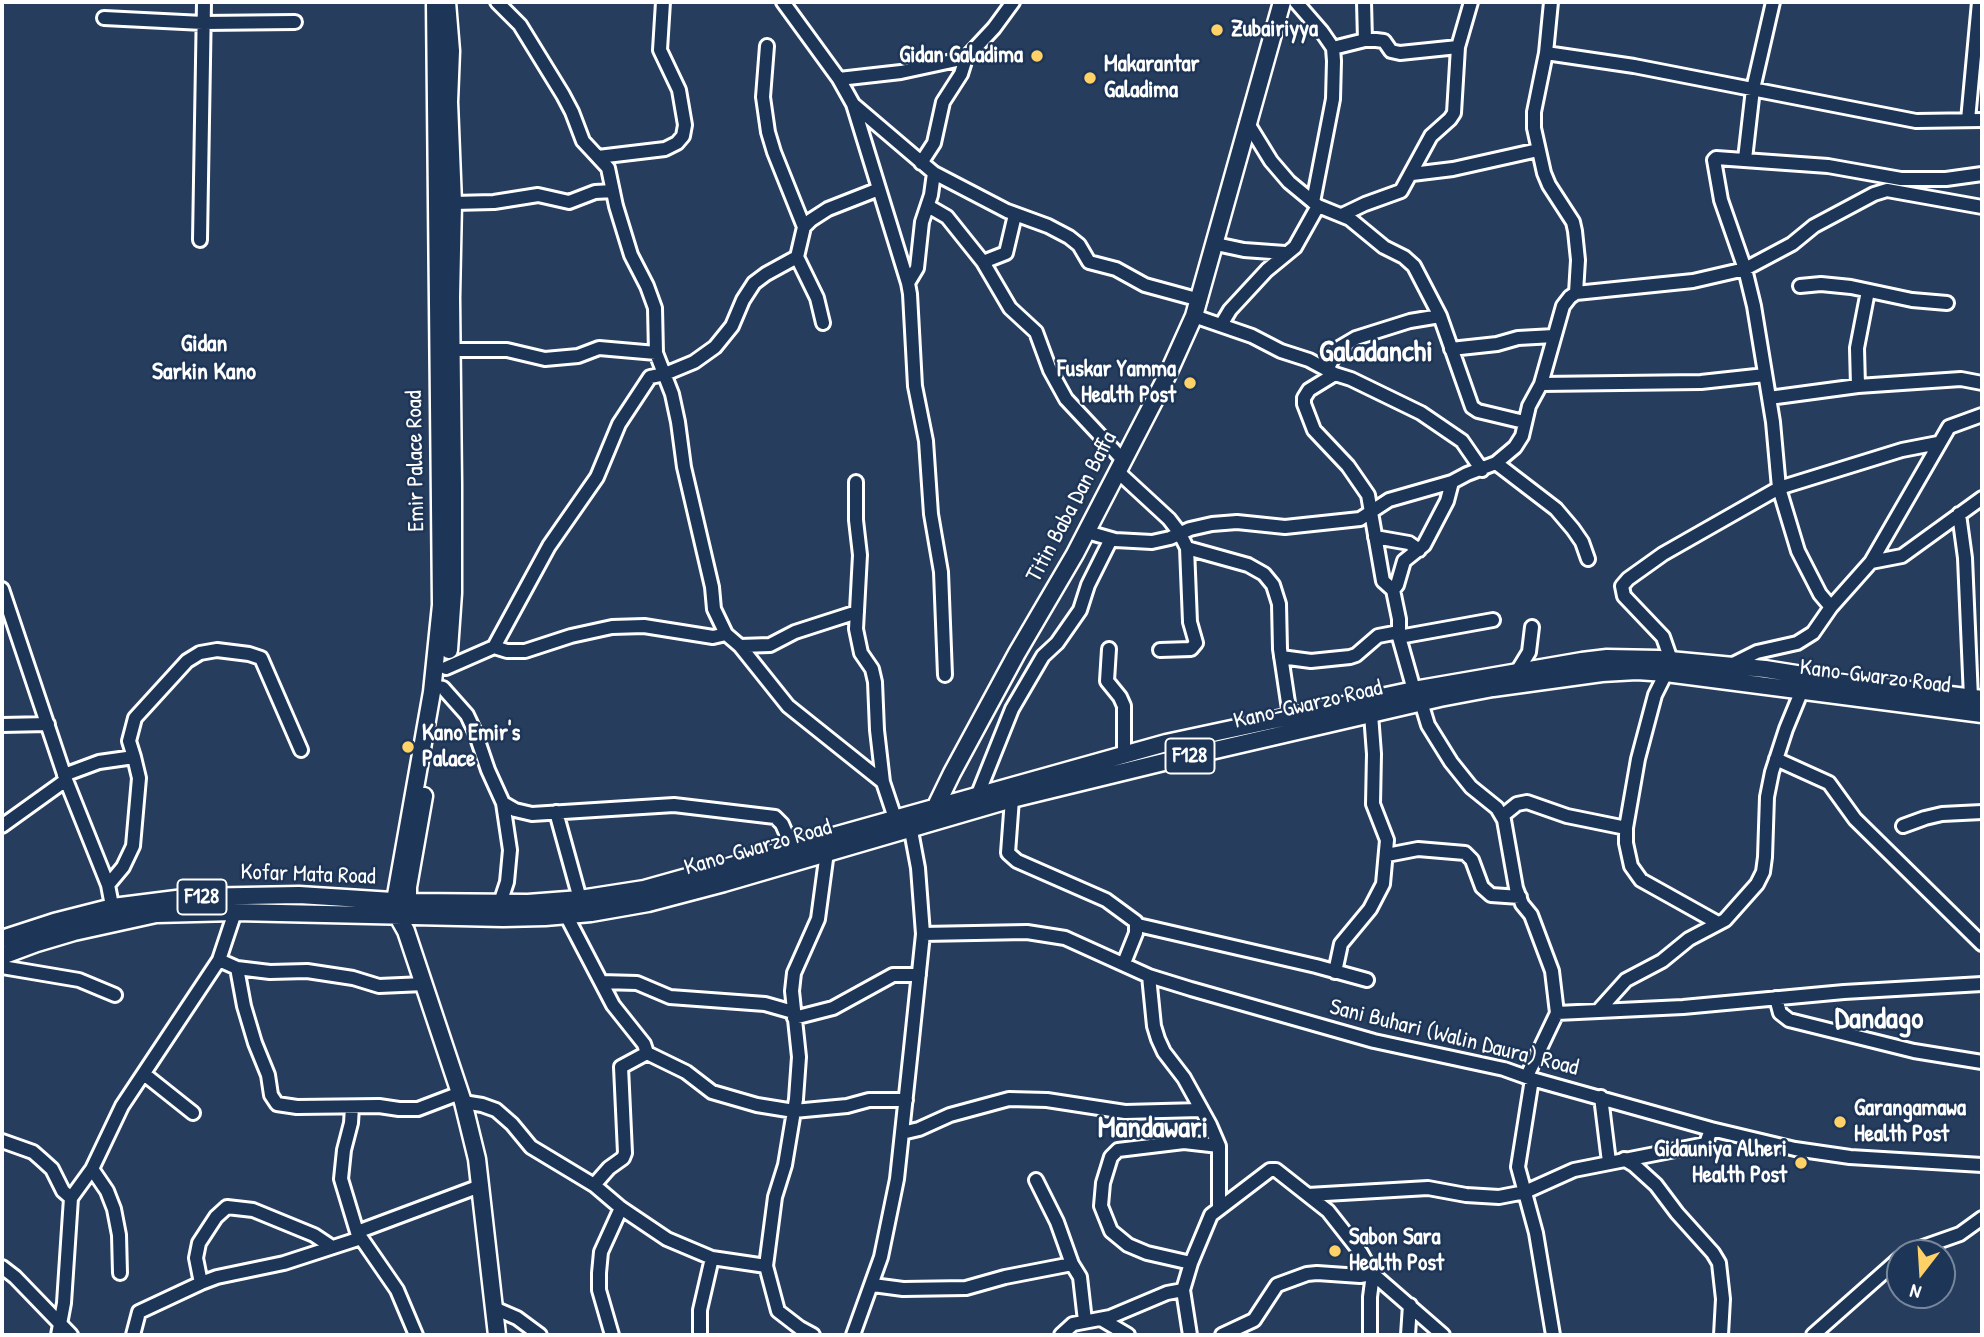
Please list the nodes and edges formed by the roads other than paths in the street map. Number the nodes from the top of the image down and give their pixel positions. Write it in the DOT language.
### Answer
graph roads {
  1 [pos="204,2"];
  2 [pos="435,2"];
  3 [pos="447,2"];
  4 [pos="497,2"];
  5 [pos="663,2"];
  6 [pos="783,2"];
  7 [pos="1013,2"];
  8 [pos="1282,2"];
  9 [pos="1296,2"];
  10 [pos="1364,2"];
  11 [pos="1471,2"];
  12 [pos="1551,2"];
  13 [pos="1773,2"];
  14 [pos="1979,2"];
  15 [pos="104,18"];
  16 [pos="295,22"];
  17 [pos="203,23"];
  18 [pos="1365,40"];
  19 [pos="767,46"];
  20 [pos="1458,47"];
  21 [pos="1333,48"];
  22 [pos="1546,53"];
  23 [pos="967,58"];
  24 [pos="839,79"];
  25 [pos="1753,89"];
  26 [pos="853,104"];
  27 [pos="1978,121"];
  28 [pos="1247,122"];
  29 [pos="1538,150"];
  30 [pos="598,156"];
  31 [pos="1745,159"];
  32 [pos="921,163"];
  33 [pos="934,173"];
  34 [pos="1412,174"];
  35 [pos="1982,174"];
  36 [pos="1888,184"];
  37 [pos="879,190"];
  38 [pos="613,191"];
  39 [pos="453,203"];
  40 [pos="1315,204"];
  41 [pos="928,206"];
  42 [pos="1982,207"];
  43 [pos="1015,215"];
  44 [pos="1342,215"];
  45 [pos="804,227"];
  46 [pos="200,240"];
  47 [pos="1216,244"];
  48 [pos="1285,253"];
  49 [pos="797,257"];
  50 [pos="983,262"];
  51 [pos="1745,269"];
  52 [pos="908,283"];
  53 [pos="1800,286"];
  54 [pos="1868,292"];
  55 [pos="1576,293"];
  56 [pos="1199,300"];
  57 [pos="1947,303"];
  58 [pos="1194,316"];
  59 [pos="1440,316"];
  60 [pos="823,323"];
  61 [pos="1221,325"];
  62 [pos="1554,336"];
  63 [pos="1451,349"];
  64 [pos="451,350"];
  65 [pos="656,353"];
  66 [pos="1331,372"];
  67 [pos="665,374"];
  68 [pos="1765,375"];
  69 [pos="1982,383"];
  70 [pos="1541,384"];
  71 [pos="1858,386"];
  72 [pos="1769,398"];
  73 [pos="1981,417"];
  74 [pos="1524,422"];
  75 [pos="1938,443"];
  76 [pos="1496,463"];
  77 [pos="1120,466"];
  78 [pos="1482,470"];
  79 [pos="856,482"];
  80 [pos="1452,482"];
  81 [pos="1779,488"];
  82 [pos="1982,498"];
  83 [pos="1371,513"];
  84 [pos="1959,514"];
  85 [pos="1087,532"];
  86 [pos="1180,534"];
  87 [pos="1375,537"];
  88 [pos="1111,540"];
  89 [pos="1187,548"];
  90 [pos="1419,550"];
  91 [pos="1588,559"];
  92 [pos="1871,562"];
  93 [pos="2,589"];
  94 [pos="1393,590"];
  95 [pos="1831,607"];
  96 [pos="857,612"];
  97 [pos="1493,620"];
  98 [pos="1532,627"];
  99 [pos="726,634"];
  100 [pos="1399,635"];
  101 [pos="740,646"];
  102 [pos="494,647"];
  103 [pos="1109,649"];
  104 [pos="1160,650"];
  105 [pos="1281,657"];
  106 [pos="1669,667"];
  107 [pos="1727,667"];
  108 [pos="446,668"];
  109 [pos="1518,670"];
  110 [pos="945,675"];
  111 [pos="1750,676"];
  112 [pos="438,687"];
  113 [pos="1802,690"];
  114 [pos="1418,696"];
  115 [pos="1977,698"];
  116 [pos="1371,714"];
  117 [pos="1982,714"];
  118 [pos="1290,716"];
  119 [pos="48,724"];
  120 [pos="2,725"];
  121 [pos="1200,736"];
  122 [pos="301,750"];
  123 [pos="1205,753"];
  124 [pos="1124,754"];
  125 [pos="134,757"];
  126 [pos="1776,759"];
  127 [pos="65,778"];
  128 [pos="883,782"];
  129 [pos="978,794"];
  130 [pos="1012,799"];
  131 [pos="503,803"];
  132 [pos="1982,812"];
  133 [pos="556,813"];
  134 [pos="936,813"];
  135 [pos="1502,816"];
  136 [pos="905,820"];
  137 [pos="2,826"];
  138 [pos="1903,826"];
  139 [pos="1626,828"];
  140 [pos="792,846"];
  141 [pos="827,852"];
  142 [pos="1387,855"];
  143 [pos="108,885"];
  144 [pos="1520,897"];
  145 [pos="580,899"];
  146 [pos="500,903"];
  147 [pos="113,907"];
  148 [pos="235,912"];
  149 [pos="403,913"];
  150 [pos="566,915"];
  151 [pos="116,923"];
  152 [pos="1718,923"];
  153 [pos="1138,925"];
  154 [pos="923,934"];
  155 [pos="2,939"];
  156 [pos="1982,944"];
  157 [pos="2,956"];
  158 [pos="219,960"];
  159 [pos="1124,964"];
  160 [pos="2,967"];
  161 [pos="237,968"];
  162 [pos="1335,972"];
  163 [pos="919,975"];
  164 [pos="1149,976"];
  165 [pos="1367,980"];
  166 [pos="601,982"];
  167 [pos="424,984"];
  168 [pos="1982,984"];
  169 [pos="115,995"];
  170 [pos="1776,999"];
  171 [pos="1599,1010"];
  172 [pos="1557,1013"];
  173 [pos="794,1015"];
  174 [pos="647,1053"];
  175 [pos="1982,1062"];
  176 [pos="144,1074"];
  177 [pos="1530,1078"];
  178 [pos="1601,1097"];
  179 [pos="461,1098"];
  180 [pos="906,1100"];
  181 [pos="352,1107"];
  182 [pos="1200,1110"];
  183 [pos="794,1111"];
  184 [pos="193,1113"];
  185 [pos="1711,1129"];
  186 [pos="902,1133"];
  187 [pos="2,1141"];
  188 [pos="1219,1146"];
  189 [pos="1624,1159"];
  190 [pos="1609,1162"];
  191 [pos="1982,1165"];
  192 [pos="92,1169"];
  193 [pos="1036,1180"];
  194 [pos="594,1185"];
  195 [pos="480,1186"];
  196 [pos="1525,1192"];
  197 [pos="1308,1195"];
  198 [pos="71,1198"];
  199 [pos="1219,1207"];
  200 [pos="621,1208"];
  201 [pos="1982,1218"];
  202 [pos="359,1235"];
  203 [pos="1946,1239"];
  204 [pos="332,1247"];
  205 [pos="712,1258"];
  206 [pos="1072,1264"];
  207 [pos="1191,1264"];
  208 [pos="766,1266"];
  209 [pos="2,1267"];
  210 [pos="1886,1270"];
  211 [pos="120,1273"];
  212 [pos="1373,1274"];
  213 [pos="201,1283"];
  214 [pos="873,1285"];
  215 [pos="1184,1290"];
  216 [pos="1410,1305"];
  217 [pos="494,1308"];
  218 [pos="1101,1319"];
  219 [pos="1085,1321"];
  220 [pos="59,1330"];
  221 [pos="71,1335"];
  222 [pos="133,1335"];
  223 [pos="416,1335"];
  224 [pos="497,1335"];
  225 [pos="540,1335"];
  226 [pos="612,1335"];
  227 [pos="700,1335"];
  228 [pos="813,1335"];
  229 [pos="853,1335"];
  230 [pos="1061,1335"];
  231 [pos="1128,1335"];
  232 [pos="1190,1335"];
  233 [pos="1222,1335"];
  234 [pos="1370,1335"];
  235 [pos="1408,1335"];
  236 [pos="1443,1335"];
  237 [pos="1553,1335"];
  238 [pos="1721,1335"];
  239 [pos="1813,1335"];
  1 -- 17 [label="street"];
  2 -- 112 [label="main road, Emir Palace Road"];
  3 -- 39 [label="main road, Emir Palace Road"];
  4 -- 30 [label="street"];
  5 -- 30 [label="street"];
  6 -- 24 [label="street"];
  7 -- 23 [label="street"];
  8 -- 28 [label="main road, Titin Baba Dan Baffa"];
  9 -- 21 [label="street"];
  10 -- 18 [label="street"];
  11 -- 20 [label="street"];
  12 -- 22 [label="street"];
  13 -- 25 [label="street"];
  14 -- 27 [label="street"];
  15 -- 17 [label="street"];
  16 -- 17 [label="street"];
  17 -- 46 [label="street"];
  18 -- 20 [label="street"];
  18 -- 21 [label="street"];
  19 -- 45 [label="street"];
  20 -- 34 [label="street"];
  21 -- 40 [label="street"];
  22 -- 25 [label="street"];
  22 -- 29 [label="street"];
  23 -- 24 [label="street"];
  23 -- 32 [label="street"];
  24 -- 26 [label="street"];
  25 -- 27 [label="street"];
  25 -- 31 [label="street"];
  26 -- 32 [label="street"];
  26 -- 37 [label="street"];
  28 -- 40 [label="street"];
  28 -- 47 [label="main road, Titin Baba Dan Baffa"];
  29 -- 34 [label="street"];
  29 -- 55 [label="street"];
  30 -- 38 [label="street"];
  31 -- 36 [label="street"];
  31 -- 51 [label="street"];
  32 -- 33 [label="street"];
  33 -- 41 [label="street"];
  33 -- 43 [label="street"];
  34 -- 44 [label="street"];
  35 -- 36 [label="street"];
  36 -- 42 [label="street"];
  36 -- 51 [label="street"];
  37 -- 45 [label="street"];
  37 -- 52 [label="street"];
  38 -- 39 [label="street"];
  38 -- 65 [label="street"];
  39 -- 64 [label="main road, Emir Palace Road"];
  40 -- 44 [label="street"];
  40 -- 48 [label="street"];
  41 -- 50 [label="street"];
  41 -- 52 [label="street"];
  43 -- 50 [label="street"];
  43 -- 56 [label="street"];
  44 -- 59 [label="street"];
  45 -- 49 [label="street"];
  47 -- 48 [label="street"];
  47 -- 56 [label="main road, Titin Baba Dan Baffa"];
  48 -- 61 [label="street"];
  49 -- 60 [label="street"];
  49 -- 67 [label="street"];
  50 -- 77 [label="street"];
  51 -- 55 [label="street"];
  51 -- 68 [label="street"];
  52 -- 110 [label="street"];
  53 -- 54 [label="street"];
  54 -- 57 [label="street"];
  54 -- 71 [label="street"];
  55 -- 62 [label="street"];
  56 -- 58 [label="main road, Titin Baba Dan Baffa"];
  58 -- 61 [label="street"];
  58 -- 77 [label="main road, Titin Baba Dan Baffa"];
  59 -- 63 [label="street"];
  59 -- 66 [label="street"];
  61 -- 66 [label="street"];
  62 -- 63 [label="street"];
  62 -- 70 [label="street"];
  63 -- 74 [label="street"];
  64 -- 65 [label="street"];
  64 -- 108 [label="main road, Emir Palace Road"];
  65 -- 67 [label="street"];
  66 -- 78 [label="street"];
  66 -- 83 [label="street"];
  67 -- 99 [label="street"];
  67 -- 102 [label="street"];
  68 -- 70 [label="street"];
  68 -- 72 [label="street"];
  69 -- 71 [label="street"];
  70 -- 74 [label="street"];
  71 -- 72 [label="street"];
  72 -- 81 [label="street"];
  73 -- 75 [label="street"];
  74 -- 76 [label="street"];
  75 -- 81 [label="street"];
  75 -- 92 [label="street"];
  76 -- 78 [label="street"];
  76 -- 91 [label="street"];
  77 -- 85 [label="main road, Titin Baba Dan Baffa"];
  77 -- 86 [label="street"];
  78 -- 80 [label="street"];
  79 -- 96 [label="street"];
  80 -- 83 [label="street"];
  80 -- 90 [label="street"];
  81 -- 95 [label="street"];
  81 -- 106 [label="street"];
  82 -- 84 [label="street"];
  83 -- 86 [label="street"];
  83 -- 87 [label="street"];
  84 -- 92 [label="street"];
  84 -- 115 [label="street"];
  85 -- 88 [label="street"];
  85 -- 134 [label="main road, Titin Baba Dan Baffa"];
  86 -- 88 [label="street"];
  86 -- 89 [label="street"];
  87 -- 90 [label="street"];
  87 -- 94 [label="street"];
  88 -- 129 [label="street"];
  89 -- 104 [label="street"];
  89 -- 105 [label="street"];
  90 -- 94 [label="street"];
  92 -- 95 [label="street"];
  93 -- 119 [label="street"];
  94 -- 100 [label="street"];
  95 -- 107 [label="street"];
  96 -- 101 [label="street"];
  96 -- 128 [label="street"];
  97 -- 100 [label="street"];
  98 -- 109 [label="street"];
  99 -- 101 [label="street"];
  99 -- 102 [label="street"];
  100 -- 105 [label="street"];
  100 -- 114 [label="street"];
  101 -- 128 [label="street"];
  102 -- 108 [label="street"];
  103 -- 124 [label="street"];
  105 -- 118 [label="street"];
  106 -- 107 [label="main road, Kano-Gwarzo Road / F128"];
  106 -- 109 [label="main road, Kano-Gwarzo Road / F128"];
  106 -- 111 [label="main road, Kano-Gwarzo Road / F128"];
  106 -- 114 [label="main road, Kano-Gwarzo Road / F128"];
  106 -- 139 [label="street"];
  107 -- 111 [label="main road, Kano-Gwarzo Road / F128"];
  108 -- 112 [label="main road, Emir Palace Road"];
  109 -- 114 [label="main road, Kano-Gwarzo Road / F128"];
  111 -- 113 [label="main road, Kano-Gwarzo Road / F128"];
  111 -- 115 [label="main road, Kano-Gwarzo Road / F128"];
  112 -- 131 [label="street"];
  112 -- 149 [label="main road, Emir Palace Road"];
  113 -- 117 [label="main road, Kano-Gwarzo Road / F128"];
  113 -- 126 [label="street"];
  114 -- 116 [label="main road, Kano-Gwarzo Road / F128"];
  114 -- 118 [label="main road, Kano-Gwarzo Road / F128"];
  114 -- 135 [label="street"];
  116 -- 123 [label="main road, Kano-Gwarzo Road / F128"];
  116 -- 142 [label="street"];
  118 -- 121 [label="main road, Kano-Gwarzo Road / F128"];
  119 -- 120 [label="street"];
  119 -- 127 [label="street"];
  121 -- 123 [label="main road"];
  121 -- 124 [label="main road, Kano-Gwarzo Road / F128"];
  122 -- 125 [label="street"];
  123 -- 130 [label="main road, Kano-Gwarzo Road / F128"];
  124 -- 129 [label="main road, Kano-Gwarzo Road / F128"];
  125 -- 127 [label="street"];
  125 -- 143 [label="street"];
  126 -- 152 [label="street"];
  126 -- 156 [label="street"];
  127 -- 137 [label="street"];
  127 -- 143 [label="street"];
  128 -- 136 [label="street"];
  129 -- 134 [label="main road, Kano-Gwarzo Road / F128"];
  130 -- 134 [label="main road, Kano-Gwarzo Road / F128"];
  130 -- 153 [label="street"];
  131 -- 133 [label="street"];
  131 -- 146 [label="street"];
  132 -- 138 [label="street"];
  133 -- 140 [label="street"];
  133 -- 145 [label="street"];
  134 -- 136 [label="main road, Kano-Gwarzo Road / F128"];
  135 -- 139 [label="street"];
  135 -- 144 [label="street"];
  136 -- 140 [label="main road, Kano-Gwarzo Road / F128"];
  136 -- 141 [label="main road, Kano-Gwarzo Road / F128"];
  136 -- 154 [label="street"];
  139 -- 152 [label="street"];
  140 -- 145 [label="main road, Kano-Gwarzo Road / F128"];
  141 -- 150 [label="main road, Kano-Gwarzo Road / F128"];
  141 -- 173 [label="street"];
  142 -- 144 [label="street"];
  142 -- 162 [label="street"];
  143 -- 147 [label="street"];
  144 -- 172 [label="street"];
  145 -- 146 [label="main road, Kano-Gwarzo Road / F128"];
  146 -- 149 [label="main road, Kano-Gwarzo Road / F128"];
  147 -- 149 [label="main road, Kofar Mata Road / F128"];
  147 -- 151 [label="street"];
  147 -- 155 [label="main road, Kofar Mata Road / F128"];
  148 -- 149 [label="main road, Kofar Mata Road / F128"];
  148 -- 151 [label="main road, Kofar Mata Road / F128"];
  148 -- 158 [label="street"];
  149 -- 150 [label="main road, Kano-Gwarzo Road / F128"];
  149 -- 167 [label="main road"];
  150 -- 166 [label="street"];
  151 -- 157 [label="main road, Kofar Mata Road / F128"];
  152 -- 171 [label="street"];
  153 -- 159 [label="street"];
  153 -- 162 [label="street"];
  154 -- 159 [label="street, Sani Buhari (Walin Daura) Road"];
  154 -- 163 [label="street"];
  158 -- 161 [label="street"];
  158 -- 176 [label="street"];
  159 -- 164 [label="street, Sani Buhari (Walin Daura) Road"];
  160 -- 169 [label="street"];
  161 -- 167 [label="street"];
  161 -- 181 [label="street"];
  162 -- 165 [label="street"];
  163 -- 173 [label="street"];
  163 -- 180 [label="street"];
  164 -- 177 [label="street, Sani Buhari (Walin Daura) Road"];
  164 -- 182 [label="street"];
  166 -- 173 [label="street"];
  166 -- 174 [label="street"];
  167 -- 179 [label="main road"];
  168 -- 170 [label="street"];
  170 -- 171 [label="street"];
  170 -- 175 [label="street"];
  171 -- 172 [label="street"];
  172 -- 177 [label="street"];
  173 -- 183 [label="street"];
  174 -- 183 [label="street"];
  174 -- 194 [label="street"];
  176 -- 184 [label="street"];
  176 -- 192 [label="street"];
  177 -- 178 [label="street, Sani Buhari (Walin Daura) Road"];
  177 -- 196 [label="street"];
  178 -- 185 [label="street, Sani Buhari (Walin Daura) Road"];
  178 -- 190 [label="street"];
  179 -- 181 [label="street"];
  179 -- 194 [label="street"];
  179 -- 195 [label="main road"];
  180 -- 183 [label="street"];
  180 -- 186 [label="street"];
  181 -- 202 [label="street"];
  182 -- 186 [label="street"];
  182 -- 188 [label="street"];
  183 -- 208 [label="street"];
  185 -- 189 [label="street"];
  185 -- 191 [label="street, Sani Buhari (Walin Daura) Road"];
  186 -- 214 [label="street"];
  187 -- 198 [label="street"];
  188 -- 199 [label="street"];
  188 -- 207 [label="street"];
  189 -- 190 [label="street"];
  189 -- 238 [label="street"];
  190 -- 196 [label="street"];
  192 -- 198 [label="street"];
  192 -- 211 [label="street"];
  193 -- 206 [label="street"];
  194 -- 200 [label="street"];
  195 -- 202 [label="street"];
  195 -- 217 [label="main road"];
  196 -- 197 [label="street"];
  196 -- 237 [label="street"];
  197 -- 199 [label="street"];
  197 -- 212 [label="street"];
  198 -- 220 [label="street"];
  199 -- 207 [label="street"];
  200 -- 205 [label="street"];
  200 -- 226 [label="street"];
  201 -- 203 [label="street"];
  202 -- 204 [label="street"];
  202 -- 223 [label="street"];
  204 -- 213 [label="street"];
  204 -- 213 [label="street"];
  205 -- 208 [label="street"];
  205 -- 227 [label="street"];
  206 -- 214 [label="street"];
  206 -- 219 [label="street"];
  207 -- 215 [label="street"];
  208 -- 228 [label="street"];
  209 -- 220 [label="street"];
  210 -- 239 [label="street"];
  212 -- 216 [label="street"];
  212 -- 233 [label="street"];
  212 -- 234 [label="street"];
  213 -- 222 [label="street"];
  214 -- 229 [label="street"];
  215 -- 218 [label="street"];
  215 -- 232 [label="street"];
  216 -- 235 [label="street"];
  216 -- 236 [label="street"];
  217 -- 224 [label="main road"];
  217 -- 225 [label="street"];
  218 -- 219 [label="street"];
  218 -- 231 [label="street"];
  219 -- 230 [label="street"];
  220 -- 221 [label="street"];
}
